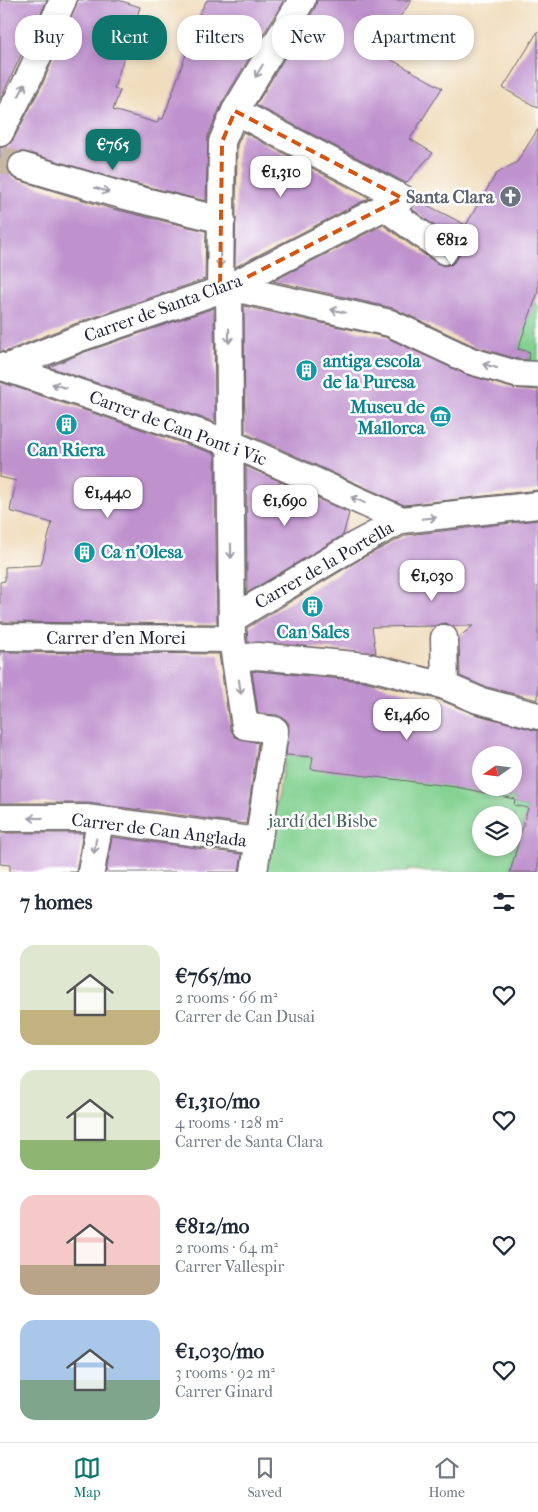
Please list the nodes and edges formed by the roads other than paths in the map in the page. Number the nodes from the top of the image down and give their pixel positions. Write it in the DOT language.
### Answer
graph roads {
  1 [pos="63,0"];
  2 [pos="302,0"];
  3 [pos="235,111"];
  4 [pos="0,133"];
  5 [pos="22,166"];
  6 [pos="393,202"];
  7 [pos="222,220"];
  8 [pos="445,252"];
  9 [pos="225,289"];
  10 [pos="2,367"];
  11 [pos="538,375"];
  12 [pos="230,443"];
  13 [pos="538,505"];
  14 [pos="402,520"];
  15 [pos="0,637"];
  16 [pos="444,638"];
  17 [pos="233,639"];
  18 [pos="445,686"];
  19 [pos="538,716"];
  20 [pos="0,818"];
  21 [pos="100,821"];
  22 [pos="258,841"];
  23 [pos="91,872"];
  24 [pos="254,872"];
  4 -- 1 [label="street, one-way"];
  2 -- 3 [label="street, one-way"];
  3 -- 6 [label="street"];
  3 -- 7 [label="street"];
  5 -- 7 [label="street, one-way"];
  6 -- 8 [label="street"];
  6 -- 9 [label="street, Carrer de Santa Clara"];
  7 -- 9 [label="street, one-way"];
  9 -- 10 [label="street, Carrer de Santa Clara"];
  11 -- 9 [label="street, one-way"];
  9 -- 12 [label="street, one-way"];
  12 -- 10 [label="street, Carrer de Can Pont i Vic, one-way"];
  14 -- 12 [label="street, Carrer de Can Pont i Vic, one-way"];
  12 -- 17 [label="street, one-way"];
  14 -- 13 [label="street, Carrer de la Portella, one-way"];
  14 -- 17 [label="street, Carrer de la Portella"];
  15 -- 17 [label="street, Carrer d'en Morei"];
  16 -- 18 [label="street"];
  17 -- 18 [label="street, Carrer d'en Morei"];
  17 -- 22 [label="street, one-way"];
  18 -- 19 [label="street, Carrer d'en Morei"];
  21 -- 20 [label="street, Carrer de Can Anglada, one-way"];
  21 -- 22 [label="street, Carrer de Can Anglada"];
  21 -- 23 [label="street, one-way"];
  22 -- 24 [label="street"];
}
